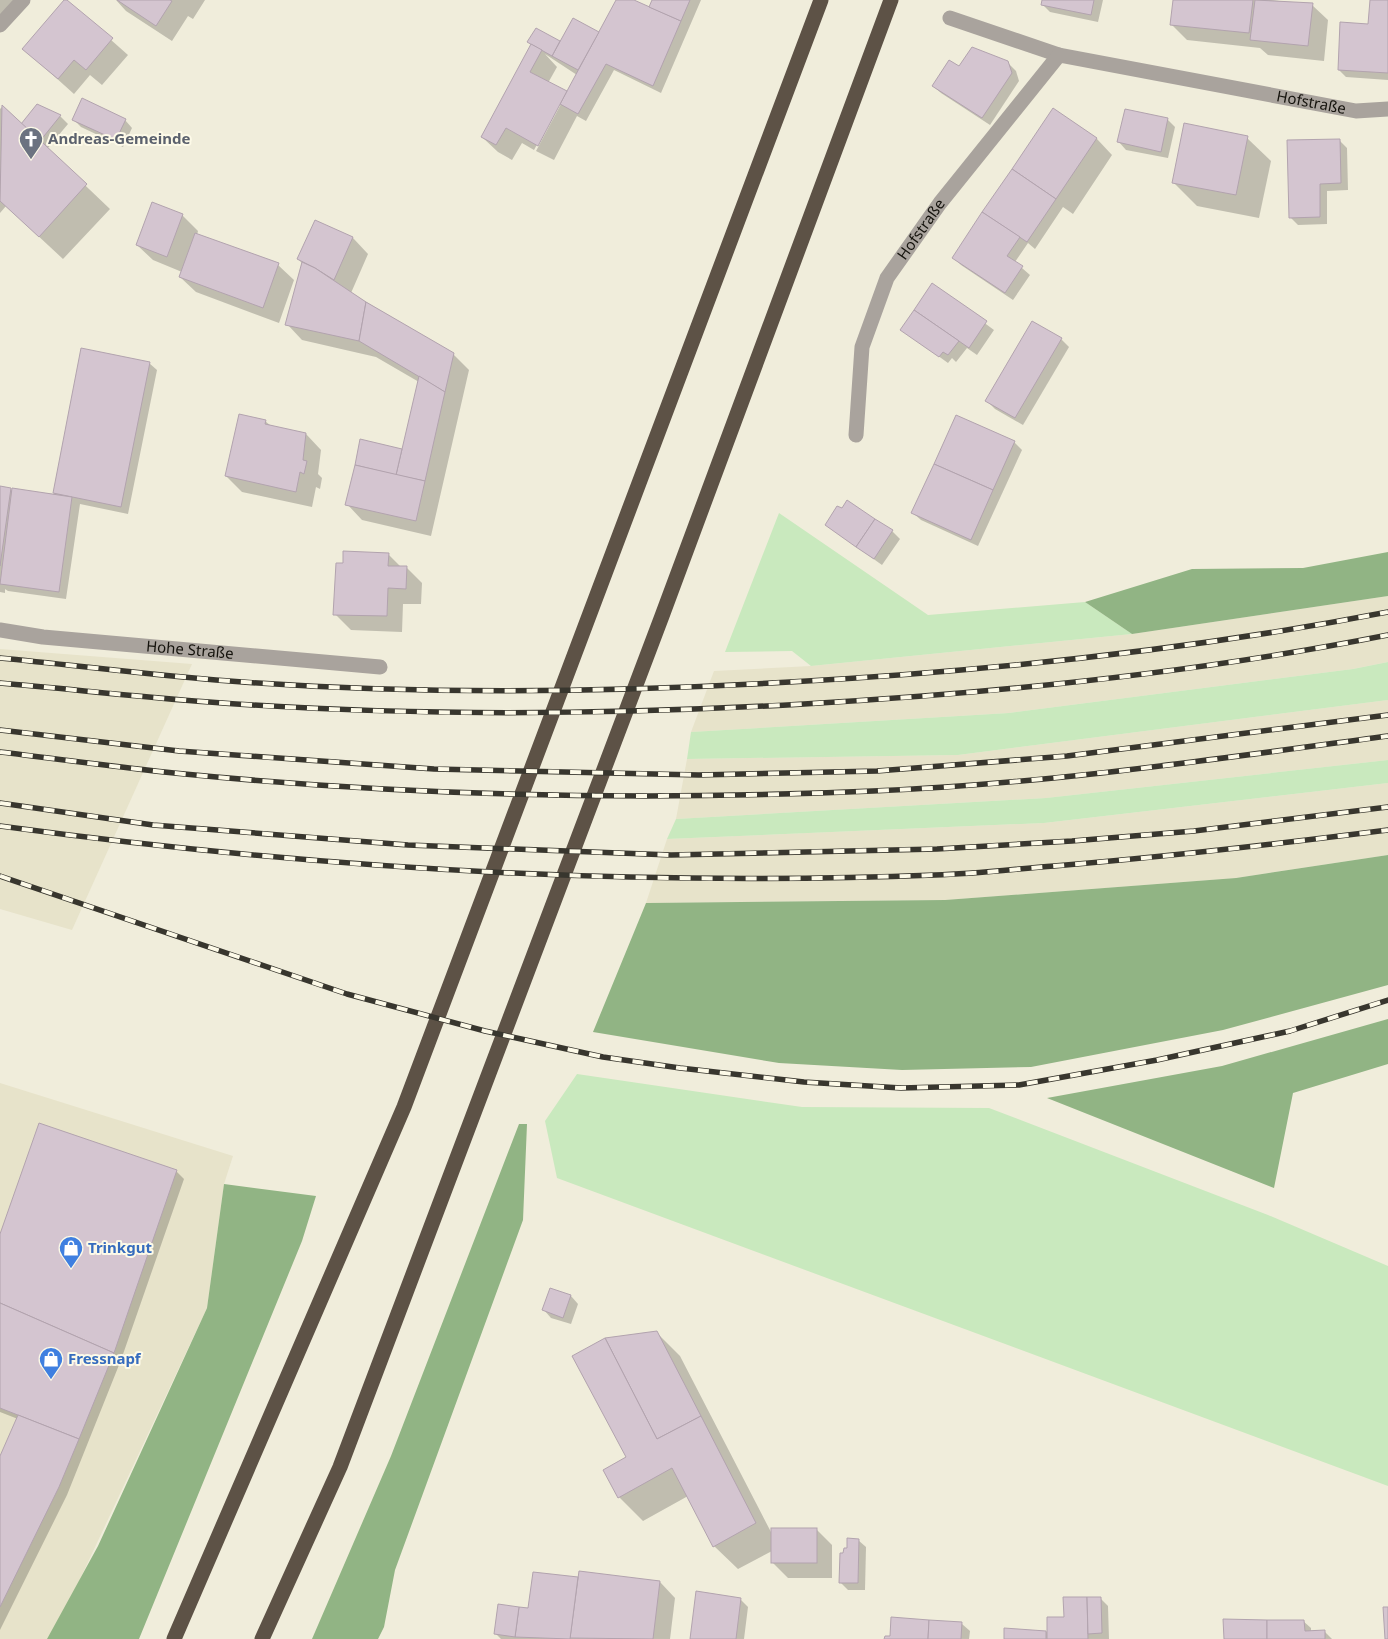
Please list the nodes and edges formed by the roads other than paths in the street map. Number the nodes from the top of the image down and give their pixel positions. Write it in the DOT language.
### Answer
graph roads {
  1 [pos="23,0"];
  2 [pos="821,0"];
  3 [pos="891,0"];
  4 [pos="950,18"];
  5 [pos="0,25"];
  6 [pos="1059,55"];
  7 [pos="1388,109"];
  8 [pos="856,434"];
  9 [pos="0,630"];
  10 [pos="380,667"];
  11 [pos="174,1639"];
  12 [pos="262,1639"];
  1 -- 5 [label="street"];
  2 -- 11 [label="highway"];
  3 -- 12 [label="highway"];
  4 -- 6 [label="street, Hofstraße"];
  6 -- 7 [label="street, Hofstraße"];
  6 -- 8 [label="street, Hofstraße"];
  9 -- 10 [label="street, Hohe Straße"];
}
